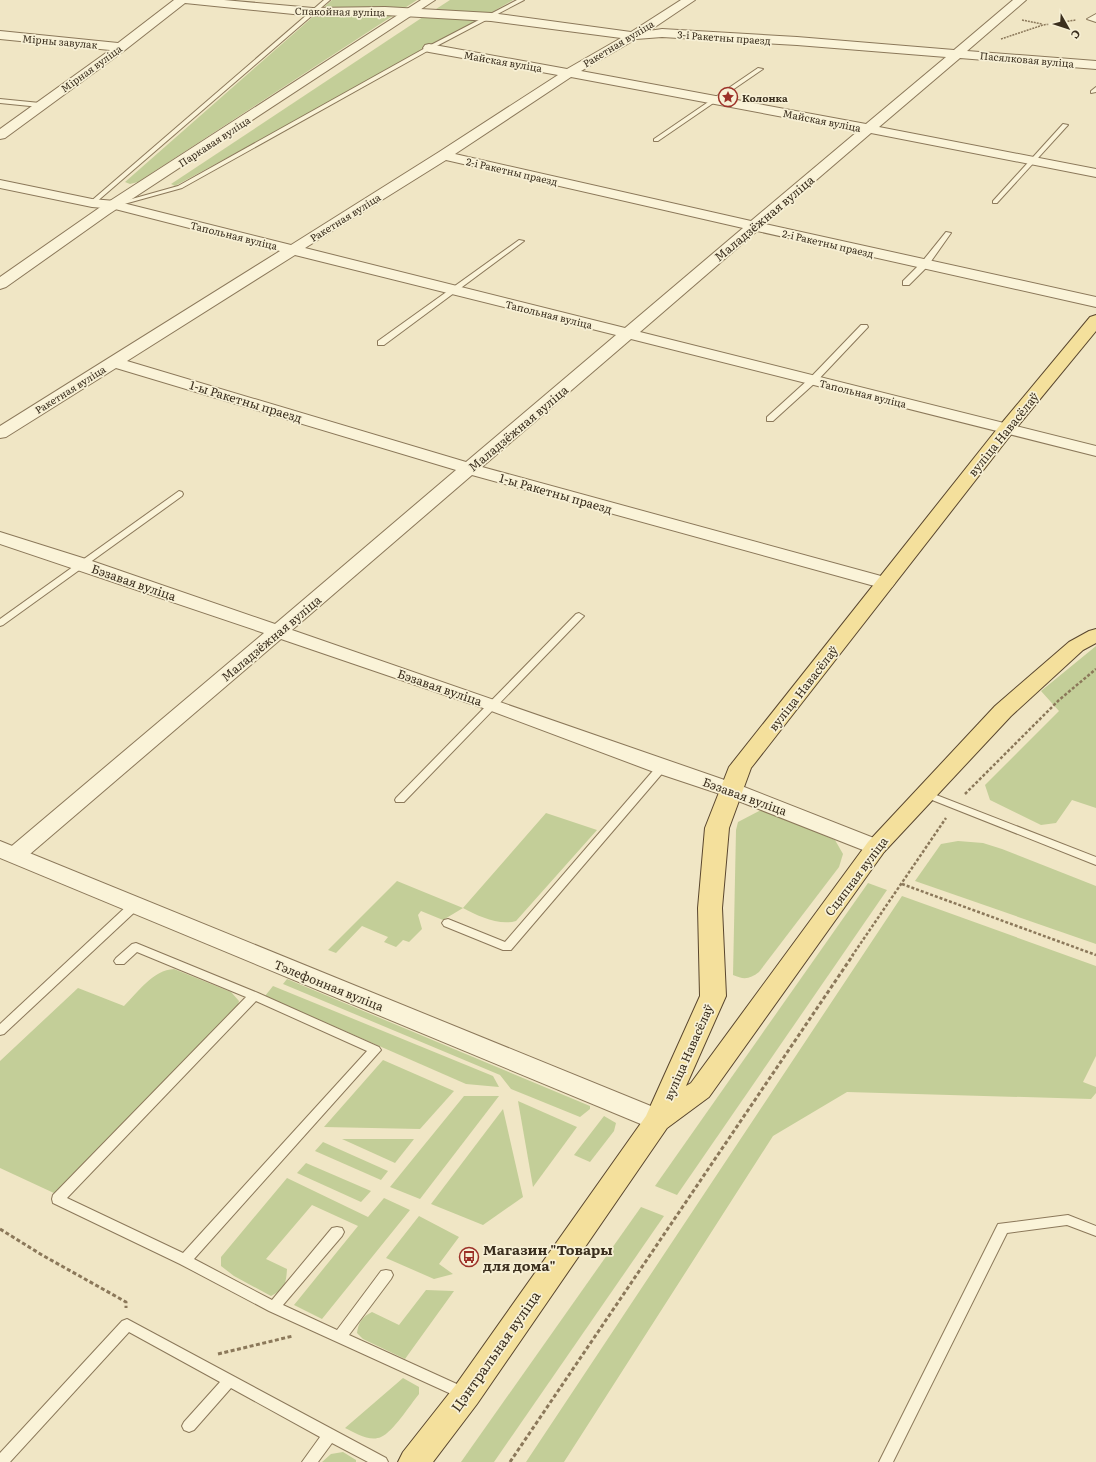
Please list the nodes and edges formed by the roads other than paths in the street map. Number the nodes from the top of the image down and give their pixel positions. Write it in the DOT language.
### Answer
graph roads {
  1 [pos="181,0"];
  2 [pos="188,0"];
  3 [pos="327,0"];
  4 [pos="429,0"];
  5 [pos="521,0"];
  6 [pos="689,0"];
  7 [pos="1020,0"];
  8 [pos="313,12"];
  9 [pos="410,13"];
  10 [pos="491,16"];
  11 [pos="1096,16"];
  12 [pos="1096,20"];
  13 [pos="0,35"];
  14 [pos="633,36"];
  15 [pos="121,47"];
  16 [pos="429,48"];
  17 [pos="958,53"];
  18 [pos="1096,65"];
  19 [pos="760,69"];
  20 [pos="570,72"];
  21 [pos="716,99"];
  22 [pos="0,101"];
  23 [pos="40,105"];
  24 [pos="1065,124"];
  25 [pos="869,129"];
  26 [pos="0,135"];
  27 [pos="656,140"];
  28 [pos="444,155"];
  29 [pos="1031,160"];
  30 [pos="1096,173"];
  31 [pos="0,184"];
  32 [pos="995,202"];
  33 [pos="92,203"];
  34 [pos="115,205"];
  35 [pos="754,226"];
  36 [pos="948,233"];
  37 [pos="521,240"];
  38 [pos="293,250"];
  39 [pos="924,265"];
  40 [pos="906,283"];
  41 [pos="0,284"];
  42 [pos="452,290"];
  43 [pos="1096,302"];
  44 [pos="1096,320"];
  45 [pos="864,328"];
  46 [pos="628,334"];
  47 [pos="381,343"];
  48 [pos="114,362"];
  49 [pos="813,380"];
  50 [pos="770,419"];
  51 [pos="1007,428"];
  52 [pos="0,433"];
  53 [pos="1096,450"];
  54 [pos="470,468"];
  55 [pos="179,494"];
  56 [pos="0,538"];
  57 [pos="82,564"];
  58 [pos="885,583"];
  59 [pos="578,616"];
  60 [pos="0,623"];
  61 [pos="278,632"];
  62 [pos="1096,636"];
  63 [pos="493,704"];
  64 [pos="662,767"];
  65 [pos="731,790"];
  66 [pos="926,794"];
  67 [pos="400,800"];
  68 [pos="876,847"];
  69 [pos="7,852"];
  70 [pos="1096,861"];
  71 [pos="134,906"];
  72 [pos="448,923"];
  73 [pos="120,961"];
  74 [pos="254,996"];
  75 [pos="0,1031"];
  76 [pos="658,1120"];
  77 [pos="1096,1231"];
  78 [pos="338,1232"];
  79 [pos="185,1260"];
  80 [pos="386,1275"];
  81 [pos="274,1307"];
  82 [pos="340,1336"];
  83 [pos="229,1382"];
  84 [pos="466,1395"];
  85 [pos="189,1426"];
  86 [pos="330,1435"];
  87 [pos="0,1462"];
  88 [pos="309,1462"];
  89 [pos="381,1462"];
  90 [pos="414,1462"];
  91 [pos="886,1462"];
  1 -- 15 [label="street, Мірная вуліца"];
  2 -- 8 [label="street, Спакойная вуліца"];
  3 -- 8 [label="lane"];
  4 -- 9 [label="street, Паркавая вуліца"];
  5 -- 10 [label="lane"];
  6 -- 14 [label="street, Ракетная вуліца"];
  7 -- 17 [label="street, Маладзёжная вуліца"];
  8 -- 9 [label="street, Спакойная вуліца"];
  8 -- 33 [label="lane"];
  9 -- 10 [label="street, Спакойная вуліца"];
  9 -- 34 [label="street, Паркавая вуліца"];
  10 -- 14 [label="street, 3-і Ракетны праезд"];
  10 -- 16 [label="lane"];
  11 -- 12 [label="lane"];
  13 -- 15 [label="street, Мірны завулак"];
  14 -- 17 [label="street, 3-і Ракетны праезд"];
  14 -- 20 [label="street, Ракетная вуліца"];
  15 -- 23 [label="street, Мірная вуліца"];
  16 -- 20 [label="street, Майская вуліца"];
  16 -- 34 [label="lane"];
  17 -- 18 [label="street, Пасялковая вуліца"];
  17 -- 25 [label="street, Маладзёжная вуліца"];
  19 -- 21 [label="lane"];
  20 -- 21 [label="street, Майская вуліца"];
  20 -- 28 [label="street, Ракетная вуліца"];
  21 -- 25 [label="street, Майская вуліца"];
  21 -- 27 [label="lane"];
  22 -- 23 [label="lane"];
  23 -- 26 [label="street, Мірная вуліца"];
  24 -- 29 [label="lane"];
  25 -- 29 [label="street, Майская вуліца"];
  25 -- 35 [label="street, Маладзёжная вуліца"];
  28 -- 35 [label="street, 2-і Ракетны праезд"];
  28 -- 38 [label="street, Ракетная вуліца"];
  29 -- 30 [label="street, Майская вуліца"];
  29 -- 32 [label="lane"];
  31 -- 33 [label="street, Тапольная вуліца"];
  33 -- 34 [label="street, Тапольная вуліца"];
  34 -- 38 [label="street, Тапольная вуліца"];
  34 -- 41 [label="street, Паркавая вуліца"];
  35 -- 39 [label="street, 2-і Ракетны праезд"];
  35 -- 46 [label="street, Маладзёжная вуліца"];
  36 -- 39 [label="lane"];
  37 -- 42 [label="lane"];
  38 -- 42 [label="street, Тапольная вуліца"];
  38 -- 48 [label="street, Ракетная вуліца"];
  39 -- 40 [label="lane"];
  39 -- 43 [label="street, 2-і Ракетны праезд"];
  42 -- 46 [label="street, Тапольная вуліца"];
  42 -- 47 [label="lane"];
  44 -- 51 [label="main road, вуліца Навасёлаў"];
  45 -- 49 [label="lane"];
  46 -- 49 [label="street, Тапольная вуліца"];
  46 -- 54 [label="street, Маладзёжная вуліца"];
  48 -- 52 [label="street, Ракетная вуліца"];
  48 -- 54 [label="street, 1-ы Ракетны праезд"];
  49 -- 50 [label="lane"];
  49 -- 51 [label="street, Тапольная вуліца"];
  51 -- 53 [label="street, Тапольная вуліца"];
  51 -- 58 [label="main road, вуліца Навасёлаў"];
  54 -- 58 [label="street, 1-ы Ракетны праезд"];
  54 -- 61 [label="street, Маладзёжная вуліца"];
  55 -- 57 [label="lane"];
  56 -- 57 [label="street, Бэзавая вуліца"];
  57 -- 60 [label="lane"];
  57 -- 61 [label="street, Бэзавая вуліца"];
  58 -- 65 [label="main road, вуліца Навасёлаў"];
  59 -- 63 [label="lane"];
  61 -- 63 [label="street, Бэзавая вуліца"];
  61 -- 69 [label="street, Маладзёжная вуліца"];
  62 -- 66 [label="main road, Сцяпная вуліца"];
  63 -- 64 [label="street, Бэзавая вуліца"];
  63 -- 67 [label="lane"];
  64 -- 65 [label="street, Бэзавая вуліца"];
  64 -- 72 [label="lane"];
  65 -- 68 [label="street, Бэзавая вуліца"];
  65 -- 76 [label="main road, вуліца Навасёлаў"];
  66 -- 68 [label="main road, Сцяпная вуліца"];
  66 -- 70 [label="lane"];
  68 -- 76 [label="main road, Сцяпная вуліца"];
  69 -- 71 [label="street, Тэлефонная вуліца"];
  71 -- 75 [label="lane"];
  71 -- 76 [label="street, Тэлефонная вуліца"];
  73 -- 74 [label="lane"];
  74 -- 79 [label="lane"];
  74 -- 79 [label="lane"];
  76 -- 84 [label="main road, Цэнтральная вуліца"];
  77 -- 91 [label="lane"];
  78 -- 81 [label="lane"];
  79 -- 81 [label="lane"];
  80 -- 82 [label="lane"];
  81 -- 82 [label="lane"];
  82 -- 84 [label="lane"];
  83 -- 85 [label="lane"];
  83 -- 86 [label="lane"];
  83 -- 87 [label="lane"];
  84 -- 90 [label="main road, Цэнтральная вуліца"];
  86 -- 88 [label="lane"];
  86 -- 89 [label="lane"];
}
